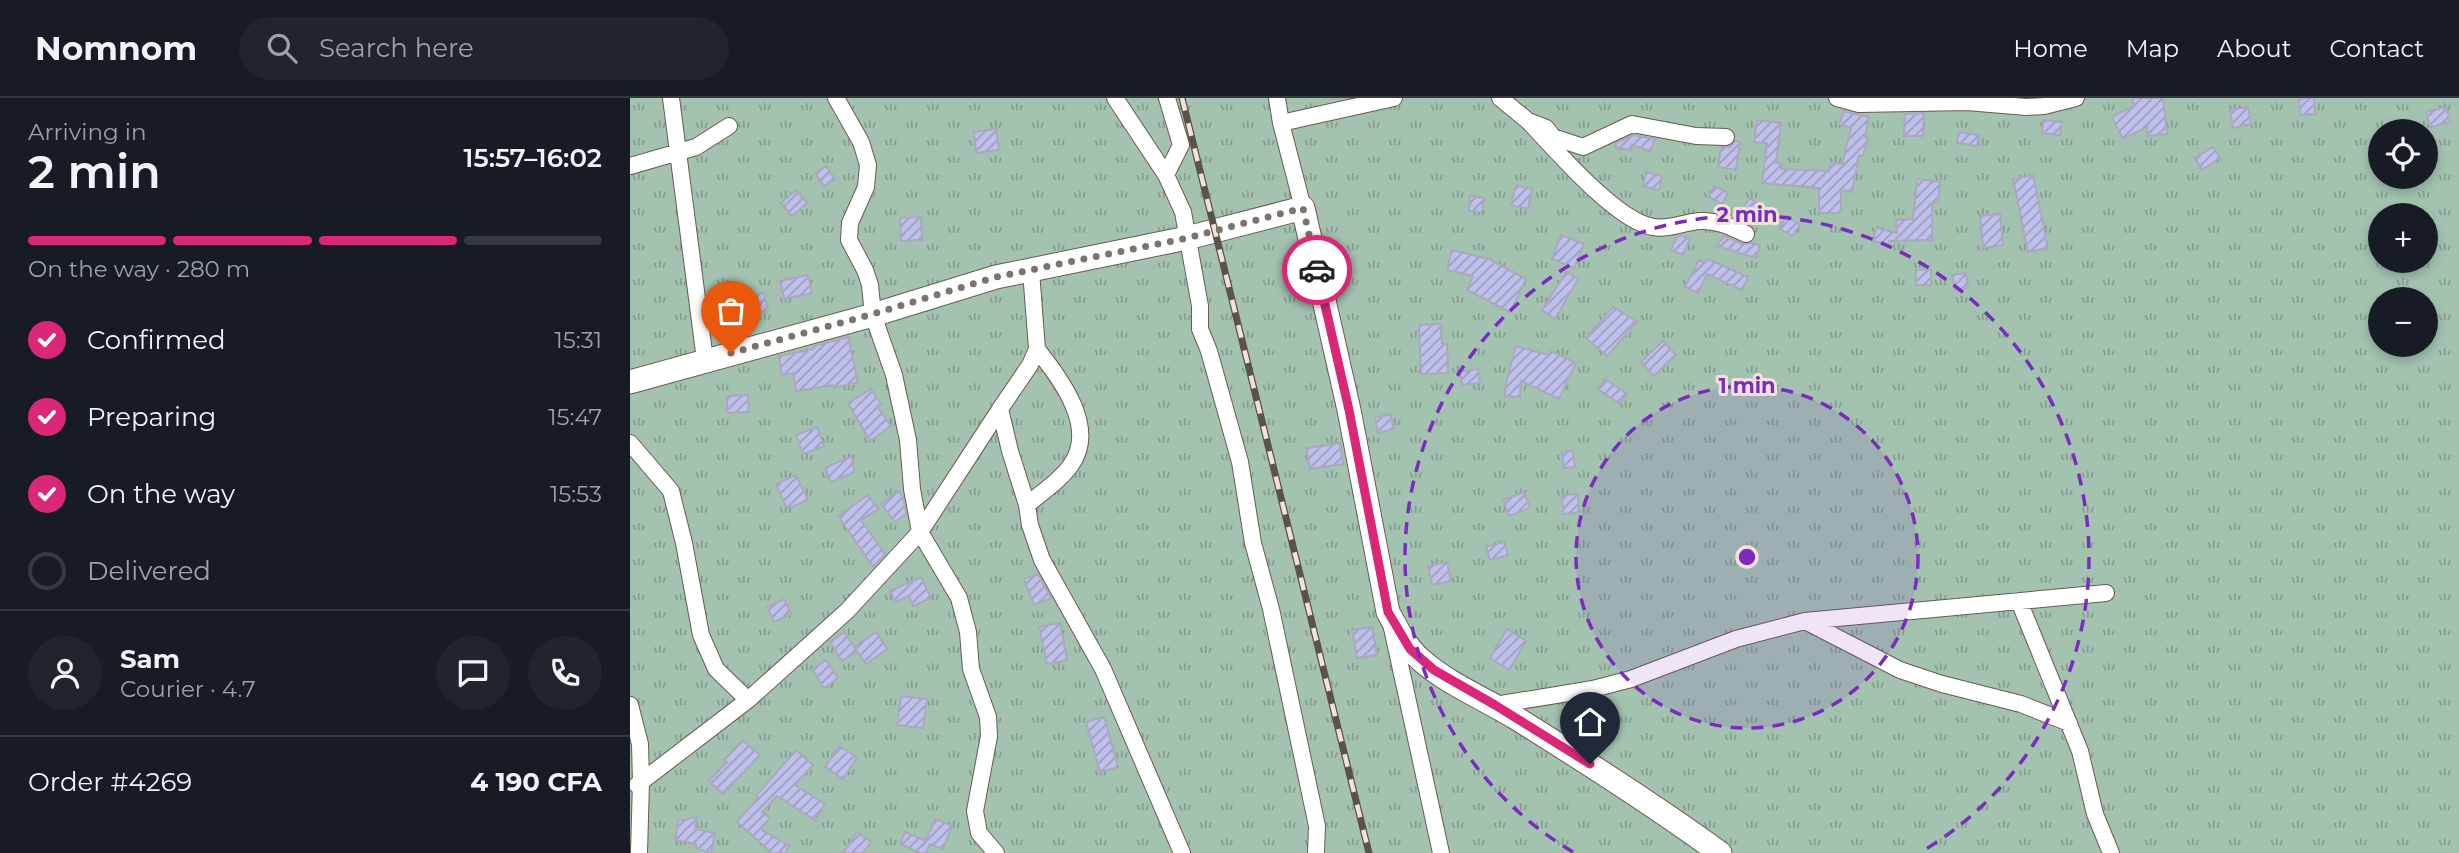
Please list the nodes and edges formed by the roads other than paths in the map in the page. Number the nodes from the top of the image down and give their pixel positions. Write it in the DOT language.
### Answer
graph roads {
  1 [pos="671,98"];
  2 [pos="836,98"];
  3 [pos="1115,98"];
  4 [pos="1167,98"];
  5 [pos="1277,98"];
  6 [pos="1394,98"];
  7 [pos="1500,98"];
  8 [pos="1836,98"];
  9 [pos="2076,98"];
  10 [pos="1528,121"];
  11 [pos="1281,123"];
  12 [pos="729,126"];
  13 [pos="1726,137"];
  14 [pos="680,152"];
  15 [pos="630,166"];
  16 [pos="1166,174"];
  17 [pos="1303,208"];
  18 [pos="1746,234"];
  19 [pos="1187,238"];
  20 [pos="1031,271"];
  21 [pos="873,314"];
  22 [pos="1037,349"];
  23 [pos="705,360"];
  24 [pos="630,382"];
  25 [pos="1000,409"];
  26 [pos="630,443"];
  27 [pos="1027,505"];
  28 [pos="920,532"];
  29 [pos="2106,593"];
  30 [pos="2019,601"];
  31 [pos="1388,612"];
  32 [pos="1805,621"];
  33 [pos="748,700"];
  34 [pos="630,705"];
  35 [pos="1495,705"];
  36 [pos="2069,723"];
  37 [pos="636,786"];
  38 [pos="644,851"];
  39 [pos="996,853"];
  40 [pos="1182,853"];
  41 [pos="1316,853"];
  42 [pos="1441,853"];
  43 [pos="1720,853"];
  44 [pos="2111,853"];
  1 -- 14 [label="street"];
  2 -- 21 [label="street"];
  3 -- 16 [label="street"];
  4 -- 16 [label="street"];
  5 -- 11 [label="street"];
  6 -- 11 [label="street"];
  7 -- 10 [label="street"];
  8 -- 9 [label="street"];
  10 -- 13 [label="street"];
  10 -- 18 [label="street"];
  11 -- 17 [label="street"];
  12 -- 14 [label="street"];
  14 -- 15 [label="street"];
  14 -- 23 [label="street"];
  16 -- 19 [label="street"];
  17 -- 19 [label="street"];
  17 -- 31 [label="street"];
  19 -- 20 [label="street"];
  19 -- 41 [label="street"];
  20 -- 21 [label="street"];
  20 -- 22 [label="street"];
  21 -- 23 [label="street"];
  21 -- 28 [label="street"];
  22 -- 25 [label="street"];
  22 -- 27 [label="street"];
  23 -- 24 [label="street"];
  25 -- 27 [label="street"];
  25 -- 28 [label="street"];
  26 -- 33 [label="street"];
  27 -- 40 [label="street"];
  28 -- 33 [label="street"];
  28 -- 39 [label="street"];
  29 -- 30 [label="street"];
  30 -- 32 [label="street"];
  30 -- 36 [label="street"];
  31 -- 35 [label="street"];
  31 -- 42 [label="street"];
  32 -- 35 [label="street"];
  32 -- 36 [label="street"];
  33 -- 37 [label="street"];
  34 -- 37 [label="street"];
  35 -- 43 [label="street"];
  36 -- 44 [label="street"];
  37 -- 38 [label="street"];
}
